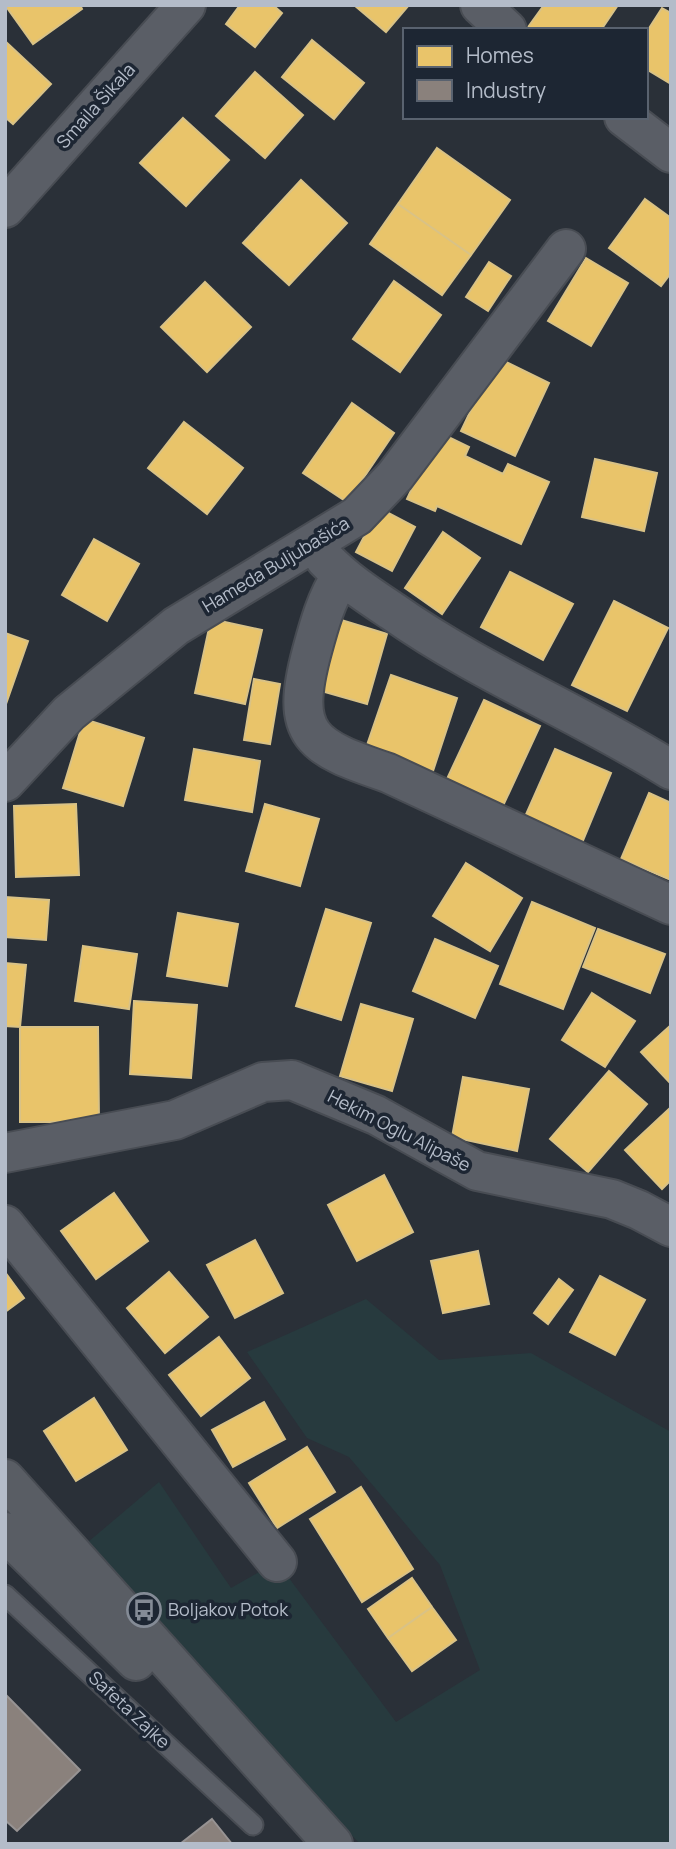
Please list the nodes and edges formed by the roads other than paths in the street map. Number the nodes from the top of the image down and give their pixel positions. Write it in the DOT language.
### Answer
graph roads {
  1 [pos="186,5"];
  2 [pos="480,5"];
  3 [pos="506,28"];
  4 [pos="627,119"];
  5 [pos="669,149"];
  6 [pos="5,208"];
  7 [pos="566,249"];
  8 [pos="311,545"];
  9 [pos="341,576"];
  10 [pos="671,770"];
  11 [pos="5,782"];
  12 [pos="671,905"];
  13 [pos="5,1153"];
  14 [pos="5,1225"];
  15 [pos="671,1227"];
  16 [pos="5,1479"];
  17 [pos="5,1532"];
  18 [pos="277,1562"];
  19 [pos="5,1595"];
  20 [pos="253,1825"];
  21 [pos="324,1844"];
  22 [pos="333,1844"];
  1 -- 6 [label="street, Smaila Šikala"];
  2 -- 3 [label="street"];
  4 -- 5 [label="street"];
  7 -- 8 [label="street, Hameda Buljubašića"];
  8 -- 9 [label="street"];
  8 -- 11 [label="street, Hameda Buljubašića"];
  9 -- 10 [label="street"];
  9 -- 12 [label="street"];
  13 -- 15 [label="street, Hekim Oglu Alipaše"];
  14 -- 18 [label="street"];
  16 -- 22 [label="main road"];
  17 -- 21 [label="main road"];
  19 -- 20 [label="lane, Safeta Zajke"];
}
